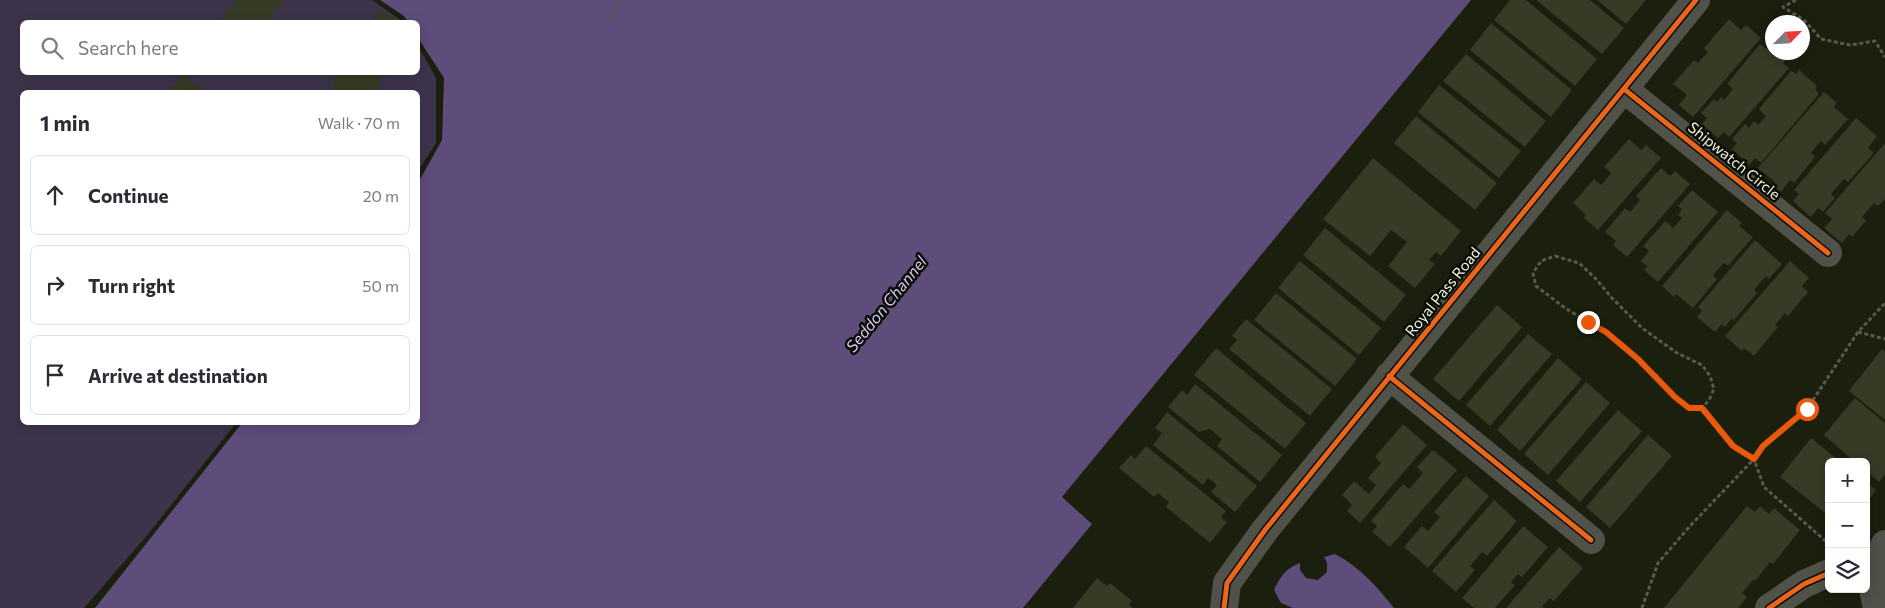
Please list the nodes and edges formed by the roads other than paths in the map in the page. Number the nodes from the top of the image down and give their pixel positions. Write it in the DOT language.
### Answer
graph roads {
  1 [pos="1696,0"];
  2 [pos="1624,89"];
  3 [pos="1828,253"];
  4 [pos="1389,376"];
  5 [pos="1591,540"];
  6 [pos="1885,544"];
  7 [pos="1870,571"];
  8 [pos="1825,575"];
  9 [pos="1224,608"];
  10 [pos="1769,608"];
  11 [pos="1877,608"];
  1 -- 2 [label="street, Royal Pass Road"];
  2 -- 3 [label="street, Shipwatch Circle"];
  2 -- 4 [label="street, Royal Pass Road"];
  4 -- 5 [label="street"];
  4 -- 9 [label="street, Royal Pass Road"];
  6 -- 7 [label="street"];
  7 -- 11 [label="street"];
  8 -- 10 [label="street"];
}
